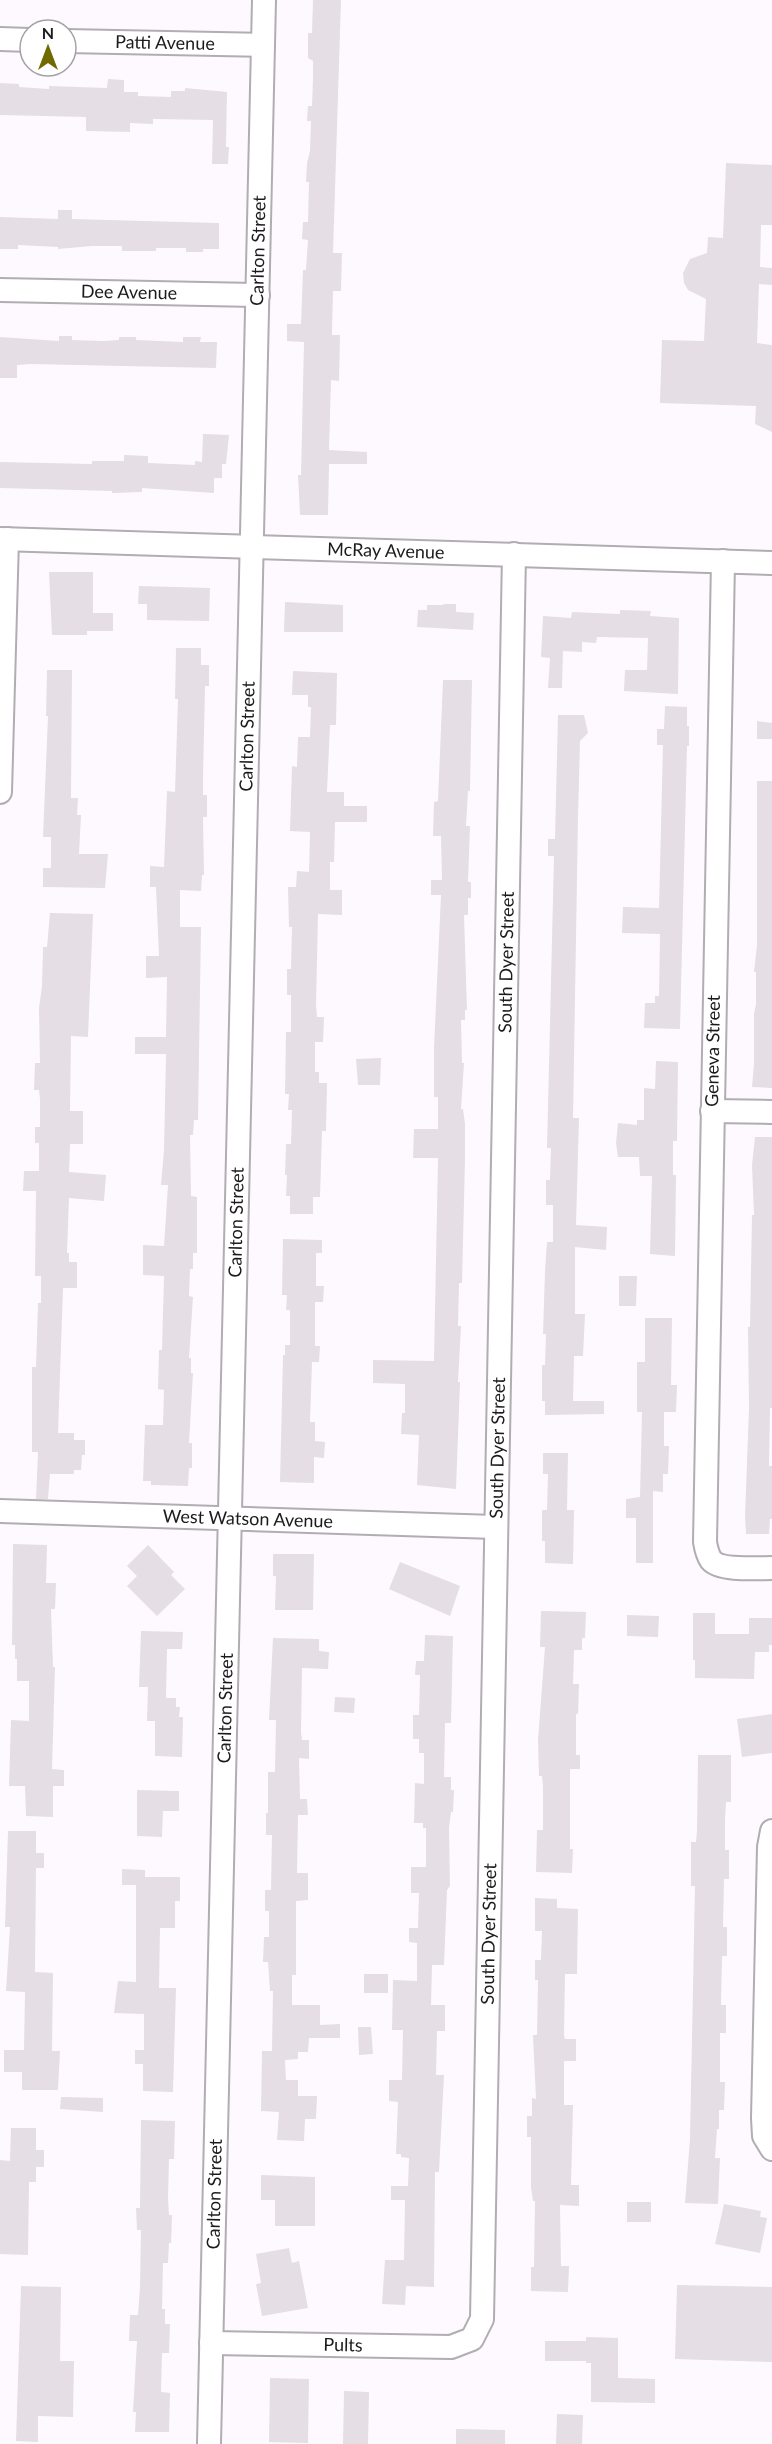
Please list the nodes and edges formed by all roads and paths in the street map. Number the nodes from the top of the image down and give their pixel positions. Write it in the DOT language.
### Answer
graph roads {
  1 [pos="264,0"];
  2 [pos="0,39"];
  3 [pos="18,40"];
  4 [pos="78,41"];
  5 [pos="263,45"];
  6 [pos="0,290"];
  7 [pos="258,295"];
  8 [pos="3,539"];
  9 [pos="253,547"];
  10 [pos="513,554"];
  11 [pos="723,561"];
  12 [pos="772,563"];
  13 [pos="0,792"];
  14 [pos="712,1111"];
  15 [pos="772,1112"];
  16 [pos="0,1511"];
  17 [pos="231,1518"];
  18 [pos="495,1527"];
  19 [pos="772,1568"];
  20 [pos="772,1831"];
  21 [pos="772,2149"];
  22 [pos="472,2339"];
  23 [pos="212,2343"];
  24 [pos="209,2444"];
  1 -- 5 [label="street, Carlton Street"];
  2 -- 3 [label="street"];
  4 -- 5 [label="street, Patti Avenue"];
  5 -- 7 [label="street, Carlton Street"];
  6 -- 7 [label="street, Dee Avenue"];
  7 -- 9 [label="street, Carlton Street"];
  8 -- 9 [label="street, McRay Avenue"];
  8 -- 13 [label="street"];
  9 -- 10 [label="street, McRay Avenue"];
  9 -- 17 [label="street, Carlton Street"];
  10 -- 11 [label="street, McRay Avenue"];
  10 -- 18 [label="street, South Dyer Street"];
  11 -- 12 [label="street, McRay Avenue"];
  11 -- 14 [label="street, Geneva Street"];
  14 -- 15 [label="street"];
  14 -- 19 [label="street, Geneva Street"];
  16 -- 17 [label="street, West Watson Avenue"];
  17 -- 18 [label="street, West Watson Avenue"];
  17 -- 23 [label="street, Carlton Street"];
  18 -- 22 [label="street, South Dyer Street"];
  20 -- 21 [label="street"];
  22 -- 23 [label="street, Pults"];
  23 -- 24 [label="street, Carlton Street"];
}
